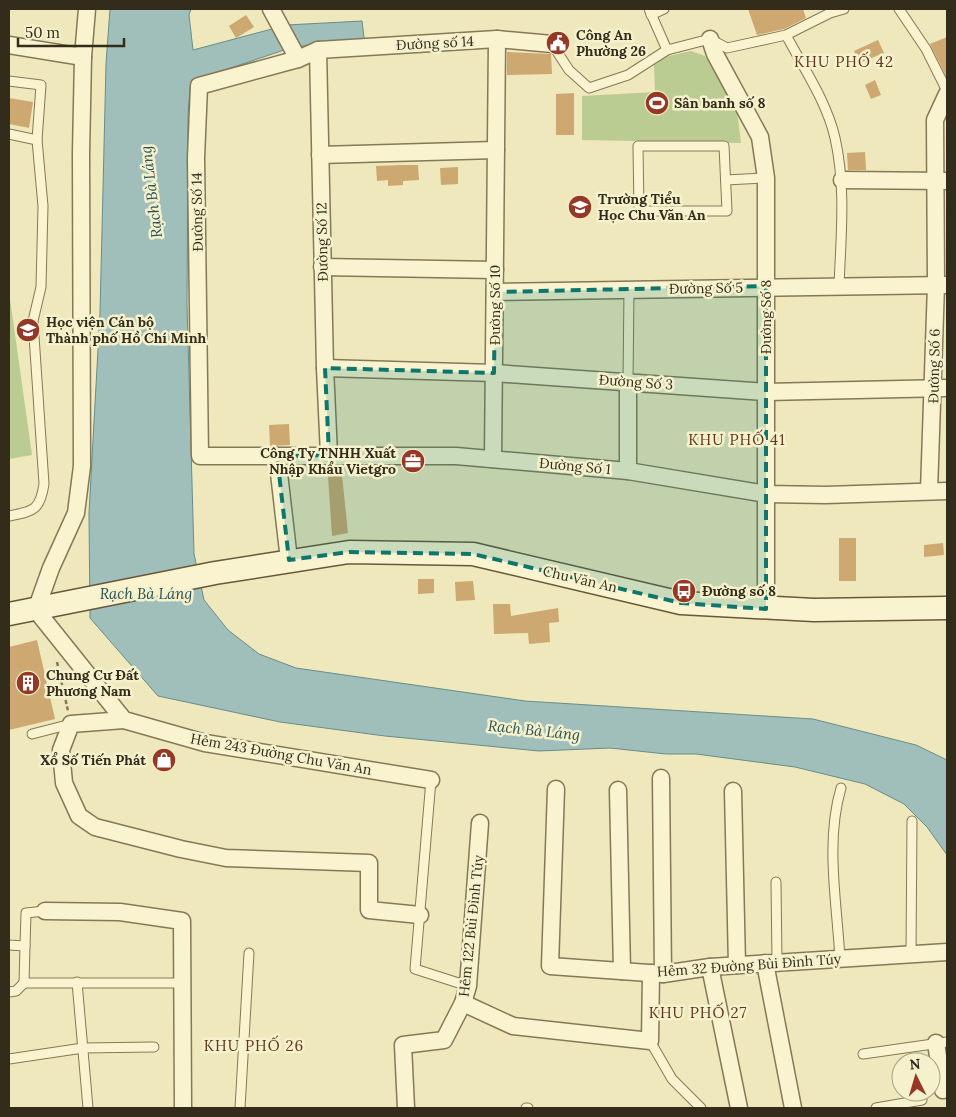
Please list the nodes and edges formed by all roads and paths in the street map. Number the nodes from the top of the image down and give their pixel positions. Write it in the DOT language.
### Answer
graph roads {
  1 [pos="87,9"];
  2 [pos="271,9"];
  3 [pos="664,9"];
  4 [pos="844,9"];
  5 [pos="898,9"];
  6 [pos="650,12"];
  7 [pos="786,35"];
  8 [pos="497,39"];
  9 [pos="710,39"];
  10 [pos="552,44"];
  11 [pos="9,45"];
  12 [pos="318,50"];
  13 [pos="667,50"];
  14 [pos="294,52"];
  15 [pos="83,57"];
  16 [pos="9,81"];
  17 [pos="947,93"];
  18 [pos="9,134"];
  19 [pos="37,140"];
  20 [pos="496,150"];
  21 [pos="320,155"];
  22 [pos="766,178"];
  23 [pos="726,180"];
  24 [pos="842,180"];
  25 [pos="941,181"];
  26 [pos="322,266"];
  27 [pos="495,270"];
  28 [pos="941,285"];
  29 [pos="766,286"];
  30 [pos="839,286"];
  31 [pos="629,289"];
  32 [pos="495,292"];
  33 [pos="325,368"];
  34 [pos="494,373"];
  35 [pos="628,382"];
  36 [pos="940,388"];
  37 [pos="766,392"];
  38 [pos="329,455"];
  39 [pos="200,456"];
  40 [pos="277,456"];
  41 [pos="493,459"];
  42 [pos="628,470"];
  43 [pos="947,490"];
  44 [pos="929,491"];
  45 [pos="766,494"];
  46 [pos="9,516"];
  47 [pos="289,560"];
  48 [pos="947,608"];
  49 [pos="766,609"];
  50 [pos="36,610"];
  51 [pos="9,614"];
  52 [pos="57,659"];
  53 [pos="124,720"];
  54 [pos="71,724"];
  55 [pos="32,734"];
  56 [pos="661,778"];
  57 [pos="431,780"];
  58 [pos="841,788"];
  59 [pos="556,789"];
  60 [pos="618,790"];
  61 [pos="733,791"];
  62 [pos="912,821"];
  63 [pos="480,822"];
  64 [pos="776,882"];
  65 [pos="45,911"];
  66 [pos="420,915"];
  67 [pos="9,945"];
  68 [pos="25,946"];
  69 [pos="947,952"];
  70 [pos="249,953"];
  71 [pos="911,954"];
  72 [pos="840,959"];
  73 [pos="771,963"];
  74 [pos="737,965"];
  75 [pos="710,967"];
  76 [pos="622,971"];
  77 [pos="657,973"];
  78 [pos="77,982"];
  79 [pos="24,983"];
  80 [pos="183,983"];
  81 [pos="468,986"];
  82 [pos="9,992"];
  83 [pos="463,1003"];
  84 [pos="650,1041"];
  85 [pos="942,1042"];
  86 [pos="154,1047"];
  87 [pos="83,1048"];
  88 [pos="863,1054"];
  89 [pos="9,1059"];
  90 [pos="943,1090"];
  91 [pos="910,1102"];
  92 [pos="88,1108"];
  93 [pos="183,1108"];
  94 [pos="240,1108"];
  95 [pos="406,1108"];
  96 [pos="701,1108"];
  97 [pos="739,1108"];
  98 [pos="793,1108"];
  99 [pos="876,1108"];
  1 -- 15 [label="street"];
  2 -- 14 [label="street"];
  3 -- 6 [label="lane"];
  4 -- 7 [label="lane"];
  5 -- 17 [label="lane"];
  6 -- 13 [label="lane"];
  7 -- 9 [label="lane"];
  7 -- 24 [label="lane"];
  8 -- 10 [label="street, Đường số 14"];
  8 -- 12 [label="street, Đường số 14"];
  8 -- 20 [label="street, Đường Số 10"];
  9 -- 13 [label="lane"];
  9 -- 22 [label="street, Đường Số 8"];
  10 -- 13 [label="lane"];
  11 -- 15 [label="street"];
  12 -- 14 [label="street"];
  12 -- 21 [label="street, Đường Số 12"];
  14 -- 39 [label="street, Đường Số 14"];
  15 -- 50 [label="street"];
  16 -- 19 [label="lane"];
  17 -- 25 [label="street, Đường Số 6"];
  18 -- 19 [label="lane"];
  19 -- 46 [label="lane"];
  20 -- 21 [label="street"];
  20 -- 27 [label="street, Đường Số 10"];
  21 -- 26 [label="street, Đường Số 12"];
  22 -- 23 [label="lane"];
  22 -- 29 [label="street, Đường Số 8"];
  23 -- 23 [label="lane"];
  24 -- 25 [label="street"];
  24 -- 30 [label="lane"];
  25 -- 28 [label="street, Đường Số 6"];
  26 -- 27 [label="street"];
  26 -- 33 [label="street, Đường Số 12"];
  27 -- 32 [label="street, Đường Số 10"];
  28 -- 30 [label="street, Đường Số 5"];
  28 -- 36 [label="street, Đường Số 6"];
  29 -- 30 [label="street, Đường Số 5"];
  29 -- 31 [label="street, Đường Số 5"];
  29 -- 37 [label="street, Đường Số 8"];
  31 -- 32 [label="street, Đường Số 5"];
  31 -- 35 [label="lane"];
  32 -- 34 [label="street, Đường Số 10"];
  33 -- 34 [label="street, Đường Số 3"];
  33 -- 38 [label="street, Đường Số 12"];
  34 -- 35 [label="street, Đường Số 3"];
  34 -- 41 [label="street, Đường Số 10"];
  35 -- 37 [label="street, Đường Số 3"];
  35 -- 42 [label="street"];
  36 -- 37 [label="street, Đường Số 3"];
  36 -- 44 [label="street, Đường Số 6"];
  37 -- 45 [label="street, Đường Số 8"];
  38 -- 40 [label="street, Đường Số 1"];
  38 -- 41 [label="street, Đường Số 1"];
  39 -- 40 [label="street, Đường Số 1"];
  40 -- 47 [label="street"];
  41 -- 42 [label="street, Đường Số 1"];
  42 -- 45 [label="street, Đường Số 1"];
  43 -- 44 [label="street, Đường Số 1"];
  44 -- 45 [label="street, Đường Số 1"];
  45 -- 49 [label="street, Đường Số 8"];
  47 -- 49 [label="street, Chu Văn An"];
  47 -- 50 [label="street, Chu Văn An"];
  48 -- 49 [label="street, Chu Văn An"];
  50 -- 51 [label="street"];
  50 -- 53 [label="street"];
  52 -- 54 [label="path"];
  53 -- 54 [label="street"];
  53 -- 57 [label="street, Hẻm 243 Đường Chu Văn An"];
  54 -- 55 [label="lane"];
  54 -- 66 [label="street"];
  56 -- 77 [label="street"];
  57 -- 66 [label="lane"];
  58 -- 72 [label="lane"];
  59 -- 76 [label="street, Hẻm 32 Đường Bùi Đình Túy"];
  60 -- 76 [label="street"];
  61 -- 74 [label="street"];
  62 -- 71 [label="lane"];
  63 -- 81 [label="street, Hẻm 122 Bùi Đình Túy"];
  64 -- 73 [label="lane"];
  65 -- 68 [label="lane"];
  65 -- 80 [label="street"];
  66 -- 81 [label="lane"];
  67 -- 68 [label="lane"];
  68 -- 79 [label="lane"];
  69 -- 71 [label="street, Hẻm 32 Đường Bùi Đình Túy"];
  70 -- 94 [label="lane"];
  71 -- 72 [label="street, Hẻm 32 Đường Bùi Đình Túy"];
  72 -- 73 [label="street, Hẻm 32 Đường Bùi Đình Túy"];
  73 -- 74 [label="street, Hẻm 32 Đường Bùi Đình Túy"];
  73 -- 98 [label="street"];
  74 -- 75 [label="street, Hẻm 32 Đường Bùi Đình Túy"];
  75 -- 77 [label="street, Hẻm 32 Đường Bùi Đình Túy"];
  75 -- 97 [label="street"];
  76 -- 77 [label="street, Hẻm 32 Đường Bùi Đình Túy"];
  77 -- 84 [label="street"];
  78 -- 79 [label="lane"];
  78 -- 80 [label="lane"];
  78 -- 87 [label="lane"];
  79 -- 82 [label="lane"];
  80 -- 93 [label="street"];
  81 -- 83 [label="street, Hẻm 122 Bùi Đình Túy"];
  83 -- 84 [label="street"];
  83 -- 95 [label="street, Hẻm 122 Bùi Đình Túy"];
  84 -- 96 [label="lane"];
  85 -- 88 [label="lane"];
  85 -- 90 [label="street"];
  86 -- 87 [label="lane"];
  87 -- 89 [label="lane"];
  87 -- 92 [label="lane"];
  91 -- 99 [label="lane"];
}
